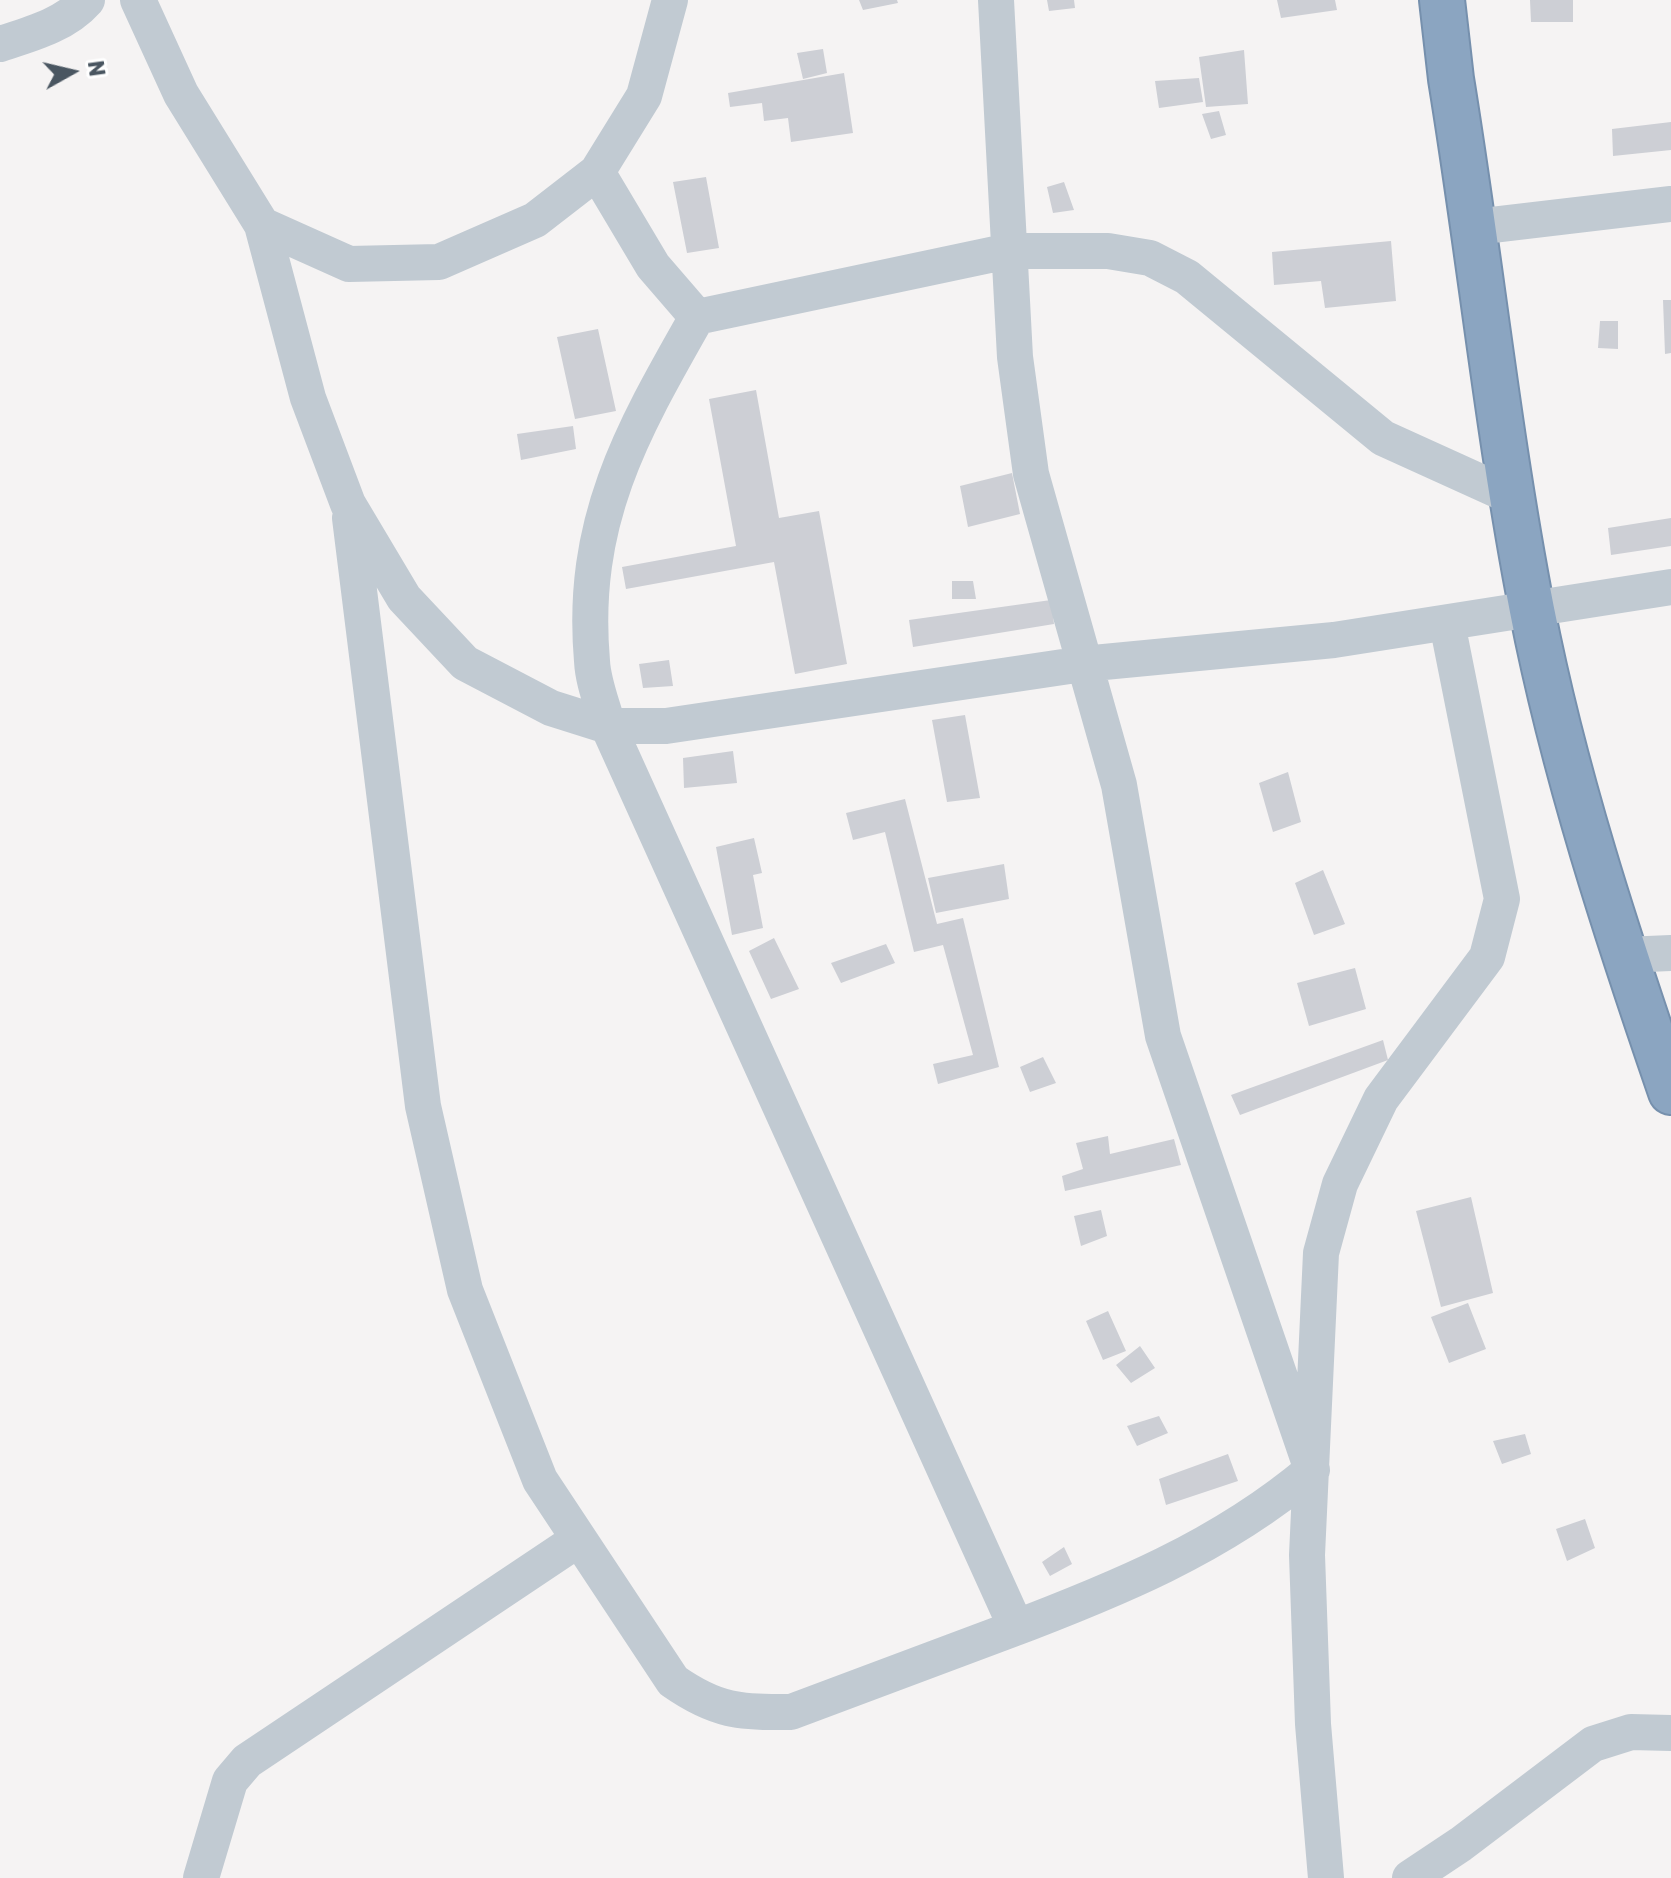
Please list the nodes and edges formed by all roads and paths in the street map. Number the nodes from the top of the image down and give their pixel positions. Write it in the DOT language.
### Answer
graph roads {
  1 [pos="87,0"];
  2 [pos="138,0"];
  3 [pos="670,0"];
  4 [pos="996,0"];
  5 [pos="1442,0"];
  6 [pos="0,44"];
  7 [pos="597,172"];
  8 [pos="1671,204"];
  9 [pos="262,225"];
  10 [pos="1475,227"];
  11 [pos="1009,251"];
  12 [pos="697,317"];
  13 [pos="1513,497"];
  14 [pos="348,504"];
  15 [pos="1671,587"];
  16 [pos="1532,612"];
  17 [pos="1447,623"];
  18 [pos="1083,664"];
  19 [pos="608,726"];
  20 [pos="1671,953"];
  21 [pos="1624,955"];
  22 [pos="1671,1092"];
  23 [pos="1312,1470"];
  24 [pos="579,1539"];
  25 [pos="1016,1627"];
  26 [pos="1671,1733"];
  27 [pos="201,1878"];
  28 [pos="1326,1878"];
  29 [pos="1410,1878"];
  1 -- 6 [label="street"];
  2 -- 9 [label="street"];
  3 -- 7 [label="street"];
  4 -- 11 [label="street"];
  5 -- 10 [label="highway"];
  7 -- 9 [label="street"];
  7 -- 12 [label="street"];
  8 -- 10 [label="street"];
  9 -- 14 [label="street"];
  10 -- 13 [label="highway"];
  11 -- 12 [label="street"];
  11 -- 13 [label="street"];
  11 -- 18 [label="street"];
  12 -- 19 [label="street"];
  13 -- 16 [label="highway"];
  14 -- 19 [label="street"];
  14 -- 24 [label="street"];
  15 -- 16 [label="street"];
  16 -- 17 [label="street"];
  16 -- 21 [label="highway"];
  17 -- 18 [label="street"];
  17 -- 23 [label="street"];
  18 -- 19 [label="street"];
  18 -- 23 [label="street"];
  19 -- 25 [label="street"];
  20 -- 21 [label="street"];
  21 -- 22 [label="highway"];
  23 -- 25 [label="street"];
  23 -- 28 [label="street"];
  24 -- 25 [label="street"];
  24 -- 27 [label="street"];
  26 -- 29 [label="street"];
}
